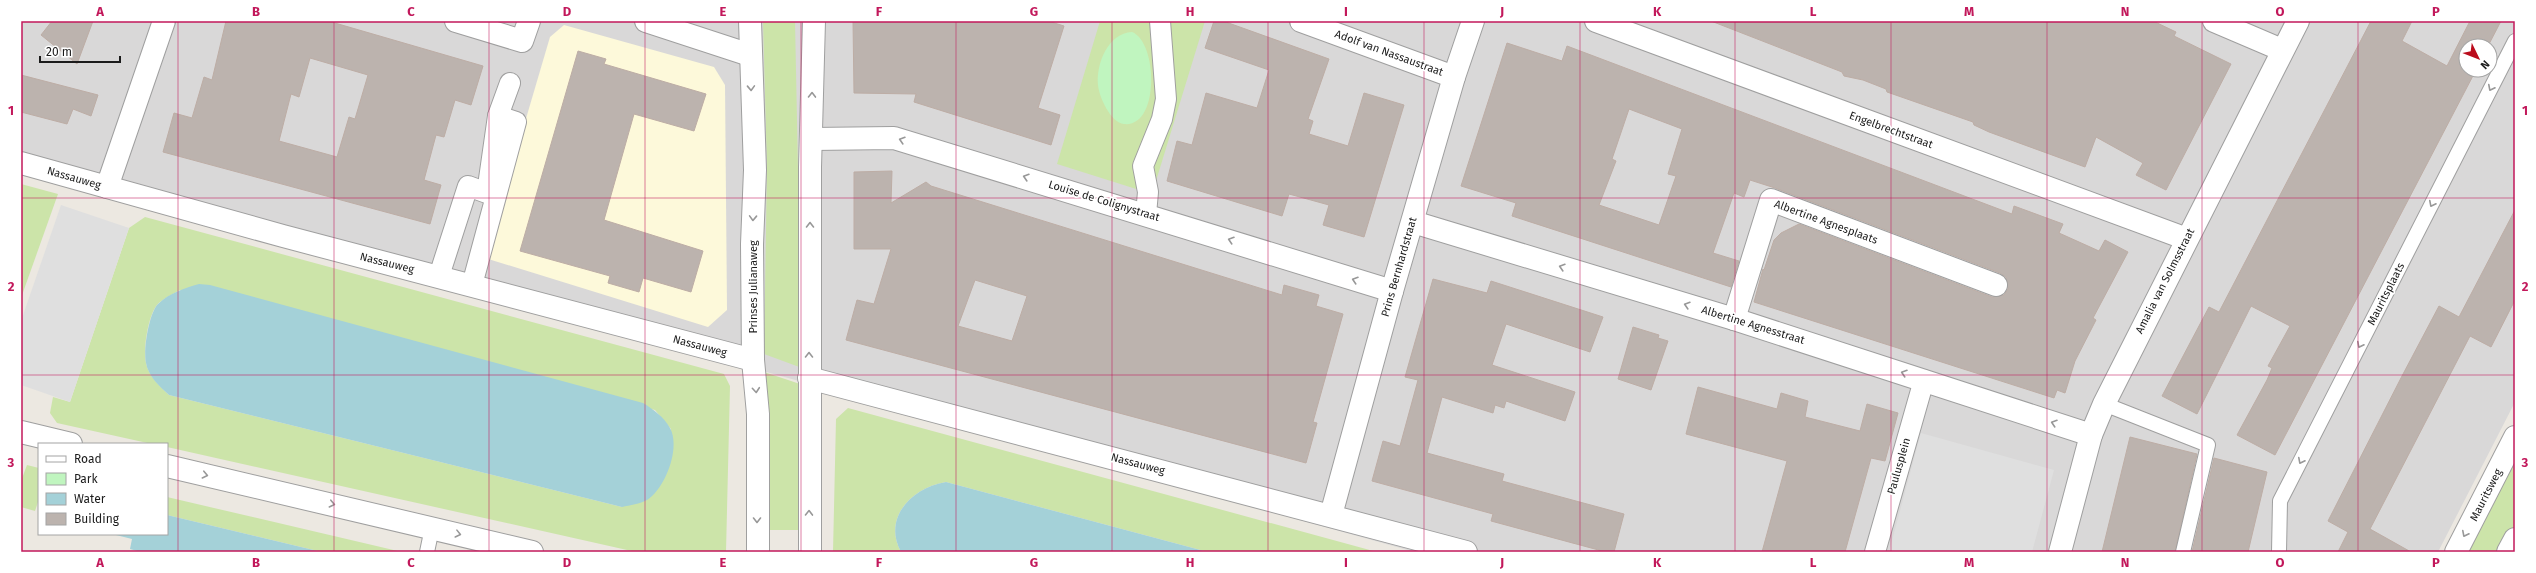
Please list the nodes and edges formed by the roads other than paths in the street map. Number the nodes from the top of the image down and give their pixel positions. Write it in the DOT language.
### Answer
graph roads {
  1 [pos="164,21"];
  2 [pos="456,21"];
  3 [pos="529,21"];
  4 [pos="646,21"];
  5 [pos="750,21"];
  6 [pos="814,21"];
  7 [pos="1160,21"];
  8 [pos="1301,21"];
  9 [pos="1473,21"];
  10 [pos="1596,21"];
  11 [pos="2214,21"];
  12 [pos="2298,21"];
  13 [pos="2515,41"];
  14 [pos="2282,50"];
  15 [pos="750,56"];
  16 [pos="1454,77"];
  17 [pos="510,83"];
  18 [pos="812,139"];
  19 [pos="21,163"];
  20 [pos="107,187"];
  21 [pos="492,194"];
  22 [pos="1146,214"];
  23 [pos="1412,222"];
  24 [pos="2187,239"];
  25 [pos="439,276"];
  26 [pos="472,285"];
  27 [pos="1996,285"];
  28 [pos="1392,291"];
  29 [pos="1734,319"];
  30 [pos="753,360"];
  31 [pos="809,378"];
  32 [pos="1924,380"];
  33 [pos="2104,404"];
  34 [pos="22,434"];
  35 [pos="2091,435"];
  36 [pos="2515,437"];
  37 [pos="66,443"];
  38 [pos="168,466"];
  39 [pos="1331,515"];
  40 [pos="432,528"];
  41 [pos="2515,539"];
  42 [pos="427,552"];
  43 [pos="532,552"];
  44 [pos="758,552"];
  45 [pos="810,552"];
  46 [pos="1466,552"];
  47 [pos="1875,552"];
  48 [pos="2060,552"];
  49 [pos="2183,552"];
  50 [pos="2279,552"];
  51 [pos="2456,552"];
  52 [pos="2508,552"];
  1 -- 20 [label="street"];
  2 -- 3 [label="street"];
  4 -- 15 [label="street"];
  5 -- 15 [label="street, Prinses Julianaweg"];
  18 -- 6 [label="street, one-way"];
  7 -- 22 [label="street"];
  8 -- 16 [label="street, Adolf van Nassaustraat"];
  9 -- 16 [label="street, Prins Bernhardstraat"];
  10 -- 24 [label="street, Engelbrechtstraat"];
  11 -- 14 [label="street"];
  12 -- 14 [label="street, Amalia van Solmsstraat"];
  13 -- 50 [label="lane, Mauritsplaats, one-way"];
  14 -- 24 [label="street, Amalia van Solmsstraat"];
  15 -- 30 [label="street, Prinses Julianaweg, one-way"];
  16 -- 23 [label="street, Prins Bernhardstraat"];
  17 -- 21 [label="street"];
  22 -- 18 [label="street, Louise de Colignystraat, one-way"];
  31 -- 18 [label="street, one-way"];
  19 -- 20 [label="street, Nassauweg"];
  20 -- 25 [label="street, Nassauweg"];
  21 -- 25 [label="street"];
  21 -- 26 [label="street"];
  28 -- 22 [label="street, Louise de Colignystraat, one-way"];
  23 -- 28 [label="street, Prins Bernhardstraat"];
  29 -- 23 [label="street, Albertine Agnesstraat, one-way"];
  24 -- 33 [label="street, Amalia van Solmsstraat"];
  25 -- 26 [label="street, Nassauweg"];
  26 -- 30 [label="street, Nassauweg"];
  27 -- 29 [label="street, Albertine Agnesplaats"];
  28 -- 39 [label="street, Prins Bernhardstraat"];
  32 -- 29 [label="street, Albertine Agnesstraat, one-way"];
  30 -- 44 [label="street, Prinses Julianaweg, one-way"];
  31 -- 39 [label="street, Nassauweg"];
  45 -- 31 [label="street, one-way"];
  35 -- 32 [label="street, Albertine Agnesstraat, one-way"];
  32 -- 47 [label="street, Paulusplein"];
  33 -- 35 [label="street, Amalia van Solmsstraat"];
  33 -- 49 [label="lane"];
  34 -- 37 [label="street"];
  35 -- 48 [label="street, Amalia van Solmsstraat"];
  36 -- 51 [label="street, Mauritsweg, one-way"];
  38 -- 40 [label="street, one-way"];
  39 -- 46 [label="street, Nassauweg"];
  40 -- 42 [label="lane"];
  40 -- 43 [label="street, one-way"];
  41 -- 52 [label="street"];
}
